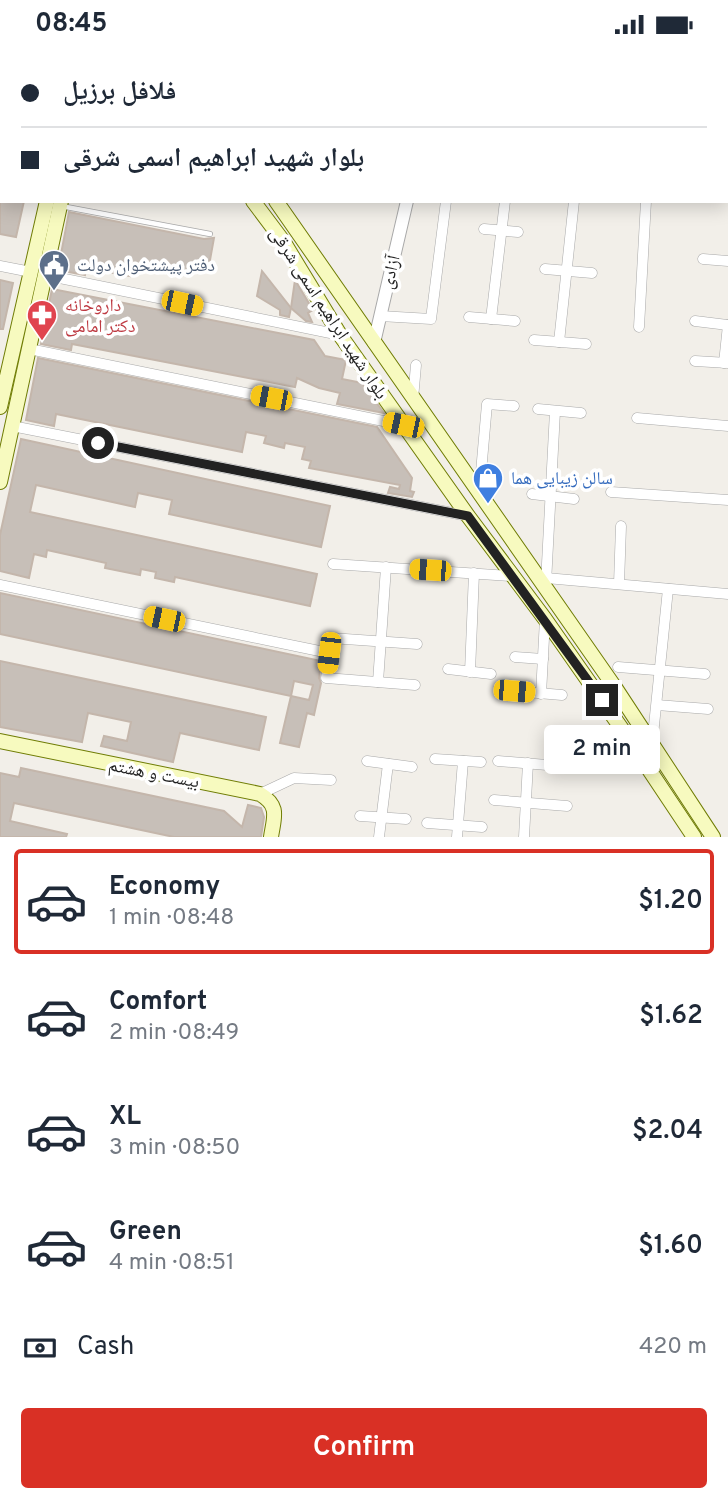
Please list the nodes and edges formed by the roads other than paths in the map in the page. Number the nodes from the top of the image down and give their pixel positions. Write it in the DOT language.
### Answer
graph roads {
  1 [pos="56,203"];
  2 [pos="254,203"];
  3 [pos="277,203"];
  4 [pos="407,203"];
  5 [pos="446,203"];
  6 [pos="505,203"];
  7 [pos="574,203"];
  8 [pos="646,203"];
  9 [pos="484,229"];
  10 [pos="501,231"];
  11 [pos="518,232"];
  12 [pos="210,234"];
  13 [pos="703,259"];
  14 [pos="728,261"];
  15 [pos="0,266"];
  16 [pos="545,269"];
  17 [pos="567,271"];
  18 [pos="592,273"];
  19 [pos="38,274"];
  20 [pos="380,316"];
  21 [pos="469,317"];
  22 [pos="491,319"];
  23 [pos="515,321"];
  24 [pos="695,321"];
  25 [pos="728,325"];
  26 [pos="639,327"];
  27 [pos="340,335"];
  28 [pos="534,340"];
  29 [pos="559,342"];
  30 [pos="374,343"];
  31 [pos="586,344"];
  32 [pos="29,349"];
  33 [pos="695,361"];
  34 [pos="726,363"];
  35 [pos="416,365"];
  36 [pos="413,400"];
  37 [pos="514,406"];
  38 [pos="0,407"];
  39 [pos="538,409"];
  40 [pos="555,411"];
  41 [pos="581,413"];
  42 [pos="637,418"];
  43 [pos="403,425"];
  44 [pos="12,426"];
  45 [pos="728,426"];
  46 [pos="0,482"];
  47 [pos="611,492"];
  48 [pos="532,494"];
  49 [pos="480,495"];
  50 [pos="551,496"];
  51 [pos="573,499"];
  52 [pos="728,500"];
  53 [pos="468,516"];
  54 [pos="621,526"];
  55 [pos="332,564"];
  56 [pos="386,567"];
  57 [pos="474,573"];
  58 [pos="511,576"];
  59 [pos="546,584"];
  60 [pos="618,584"];
  61 [pos="0,585"];
  62 [pos="668,589"];
  63 [pos="728,594"];
  64 [pos="545,619"];
  65 [pos="382,642"];
  66 [pos="417,644"];
  67 [pos="329,653"];
  68 [pos="515,657"];
  69 [pos="543,660"];
  70 [pos="618,667"];
  71 [pos="448,669"];
  72 [pos="660,670"];
  73 [pos="470,672"];
  74 [pos="491,674"];
  75 [pos="705,674"];
  76 [pos="378,682"];
  77 [pos="415,685"];
  78 [pos="514,691"];
  79 [pos="541,694"];
  80 [pos="562,695"];
  81 [pos="657,705"];
  82 [pos="708,709"];
  83 [pos="0,741"];
  84 [pos="652,745"];
  85 [pos="435,759"];
  86 [pos="367,761"];
  87 [pos="463,761"];
  88 [pos="498,761"];
  89 [pos="481,762"];
  90 [pos="528,763"];
  91 [pos="388,764"];
  92 [pos="412,767"];
  93 [pos="571,767"];
  94 [pos="331,780"];
  95 [pos="260,794"];
  96 [pos="494,800"];
  97 [pos="526,802"];
  98 [pos="567,806"];
  99 [pos="360,816"];
  100 [pos="381,818"];
  101 [pos="406,819"];
  102 [pos="426,823"];
  103 [pos="458,825"];
  104 [pos="482,827"];
  105 [pos="271,837"];
  106 [pos="379,837"];
  107 [pos="457,837"];
  108 [pos="524,837"];
  109 [pos="694,837"];
  110 [pos="713,837"];
  1 -- 12 [label="lane"];
  1 -- 19 [label="main road"];
  2 -- 27 [label="main road, بلوار شهید ابراهیم اسمی شرقی"];
  3 -- 30 [label="main road, بلوار شهید ابراهیم اسمی شرقی"];
  4 -- 20 [label="street, آزادی"];
  5 -- 20 [label="street"];
  6 -- 10 [label="street"];
  7 -- 17 [label="street"];
  8 -- 26 [label="street"];
  9 -- 10 [label="street"];
  10 -- 11 [label="street"];
  10 -- 22 [label="street"];
  13 -- 14 [label="street"];
  15 -- 19 [label="street"];
  16 -- 17 [label="street"];
  17 -- 18 [label="street"];
  17 -- 29 [label="street"];
  19 -- 27 [label="street"];
  19 -- 32 [label="main road"];
  19 -- 38 [label="main road"];
  20 -- 30 [label="street, آزادی"];
  21 -- 22 [label="street"];
  22 -- 23 [label="street"];
  24 -- 25 [label="street"];
  25 -- 34 [label="street"];
  27 -- 43 [label="main road, بلوار شهید ابراهیم اسمی شرقی"];
  28 -- 29 [label="street"];
  29 -- 31 [label="street"];
  30 -- 36 [label="main road, بلوار شهید ابراهیم اسمی شرقی"];
  32 -- 43 [label="street"];
  32 -- 44 [label="main road"];
  33 -- 34 [label="street"];
  35 -- 36 [label="street"];
  36 -- 49 [label="main road, بلوار شهید ابراهیم اسمی شرقی"];
  37 -- 49 [label="street"];
  39 -- 40 [label="street"];
  40 -- 41 [label="street"];
  40 -- 50 [label="street"];
  42 -- 45 [label="street"];
  43 -- 53 [label="main road, بلوار شهید ابراهیم اسمی شرقی"];
  44 -- 46 [label="main road"];
  44 -- 53 [label="street"];
  47 -- 52 [label="street"];
  48 -- 50 [label="street"];
  49 -- 59 [label="main road, بلوار شهید ابراهیم اسمی شرقی"];
  50 -- 51 [label="street"];
  50 -- 59 [label="street"];
  53 -- 58 [label="main road, بلوار شهید ابراهیم اسمی شرقی"];
  54 -- 60 [label="street"];
  55 -- 56 [label="street"];
  56 -- 57 [label="street"];
  56 -- 65 [label="street"];
  57 -- 58 [label="street"];
  57 -- 73 [label="street"];
  58 -- 64 [label="main road, بلوار شهید ابراهیم اسمی شرقی"];
  59 -- 60 [label="street"];
  59 -- 84 [label="main road, بلوار شهید ابراهیم اسمی شرقی"];
  60 -- 62 [label="street"];
  61 -- 67 [label="street"];
  62 -- 63 [label="street"];
  62 -- 72 [label="street"];
  64 -- 69 [label="street"];
  64 -- 109 [label="main road, بلوار شهید ابراهیم اسمی شرقی"];
  65 -- 66 [label="street"];
  65 -- 67 [label="street"];
  65 -- 76 [label="street"];
  67 -- 76 [label="street"];
  68 -- 69 [label="street"];
  69 -- 79 [label="street"];
  70 -- 72 [label="street"];
  71 -- 73 [label="street"];
  72 -- 75 [label="street"];
  72 -- 81 [label="street"];
  73 -- 74 [label="street"];
  76 -- 77 [label="street"];
  78 -- 79 [label="street"];
  79 -- 80 [label="street"];
  81 -- 82 [label="street"];
  81 -- 84 [label="street"];
  83 -- 95 [label="main road, بیست و هشتم"];
  84 -- 110 [label="main road, بلوار شهید ابراهیم اسمی شرقی"];
  85 -- 87 [label="street"];
  86 -- 91 [label="street"];
  87 -- 89 [label="street"];
  87 -- 103 [label="street"];
  88 -- 90 [label="street"];
  90 -- 93 [label="street"];
  90 -- 97 [label="street"];
  91 -- 92 [label="street"];
  91 -- 100 [label="street"];
  94 -- 95 [label="street"];
  95 -- 105 [label="main road"];
  96 -- 97 [label="street"];
  97 -- 98 [label="street"];
  97 -- 108 [label="street"];
  99 -- 100 [label="street"];
  100 -- 101 [label="street"];
  100 -- 106 [label="street"];
  102 -- 103 [label="street"];
  103 -- 104 [label="street"];
  103 -- 107 [label="street"];
}
